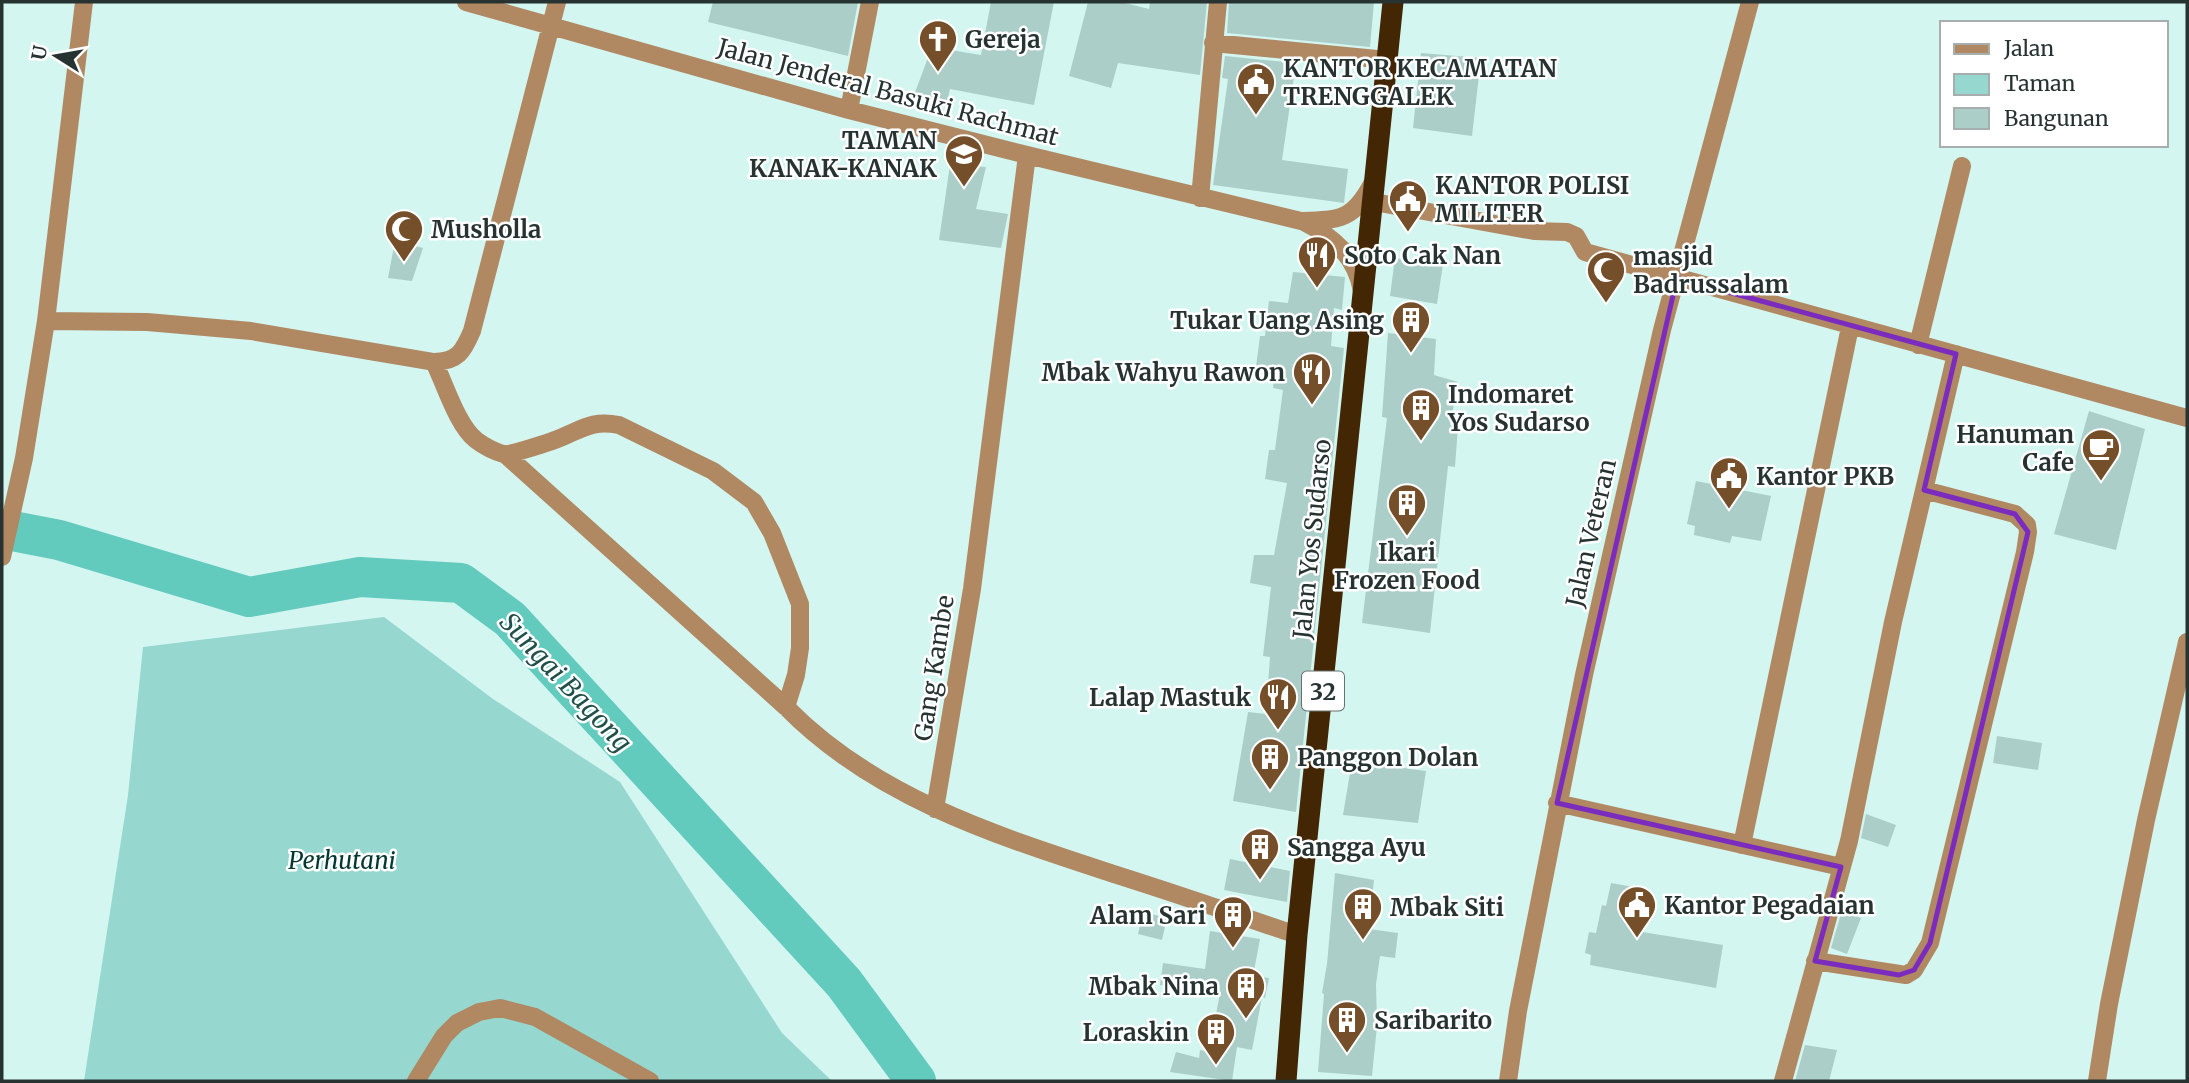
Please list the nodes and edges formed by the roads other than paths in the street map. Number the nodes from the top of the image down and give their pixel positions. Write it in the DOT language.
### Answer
graph roads {
  1 [pos="84,2"];
  2 [pos="466,2"];
  3 [pos="557,2"];
  4 [pos="870,2"];
  5 [pos="1218,2"];
  6 [pos="1393,2"];
  7 [pos="1750,2"];
  8 [pos="551,25"];
  9 [pos="1213,43"];
  10 [pos="1387,60"];
  11 [pos="849,110"];
  12 [pos="1027,155"];
  13 [pos="1962,166"];
  14 [pos="1377,175"];
  15 [pos="1200,198"];
  16 [pos="1374,202"];
  17 [pos="1301,221"];
  18 [pos="1677,278"];
  19 [pos="1363,301"];
  20 [pos="46,321"];
  21 [pos="1850,327"];
  22 [pos="1918,345"];
  23 [pos="1956,354"];
  24 [pos="434,362"];
  25 [pos="2187,418"];
  26 [pos="506,455"];
  27 [pos="1924,490"];
  28 [pos="2,557"];
  29 [pos="2187,642"];
  30 [pos="786,707"];
  31 [pos="1558,803"];
  32 [pos="935,809"];
  33 [pos="1741,845"];
  34 [pos="1841,867"];
  35 [pos="1297,935"];
  36 [pos="1815,961"];
  37 [pos="416,1081"];
  38 [pos="650,1081"];
  39 [pos="1286,1081"];
  40 [pos="1508,1081"];
  41 [pos="1783,1081"];
  42 [pos="2097,1081"];
  1 -- 20 [label="street"];
  2 -- 8 [label="street, Jalan Jenderal Basuki Rachmat"];
  3 -- 8 [label="street"];
  4 -- 11 [label="street"];
  5 -- 9 [label="street"];
  6 -- 10 [label="highway, Jalan Yos Sudarso / 32"];
  7 -- 18 [label="street, Jalan Veteran"];
  8 -- 11 [label="street, Jalan Jenderal Basuki Rachmat"];
  8 -- 24 [label="street"];
  9 -- 10 [label="street"];
  9 -- 15 [label="street"];
  10 -- 14 [label="highway, Jalan Yos Sudarso / 32"];
  11 -- 12 [label="street, Jalan Jenderal Basuki Rachmat"];
  12 -- 15 [label="street, Jalan Jenderal Basuki Rachmat"];
  12 -- 32 [label="street, Gang Kambe"];
  13 -- 22 [label="street"];
  14 -- 16 [label="highway, Jalan Yos Sudarso / 32"];
  14 -- 17 [label="street"];
  15 -- 17 [label="street, Jalan Jenderal Basuki Rachmat"];
  16 -- 18 [label="street"];
  16 -- 19 [label="highway, Jalan Yos Sudarso / 32"];
  17 -- 19 [label="street"];
  18 -- 21 [label="street"];
  18 -- 31 [label="street, Jalan Veteran"];
  19 -- 35 [label="highway, Jalan Yos Sudarso / 32"];
  20 -- 24 [label="street"];
  20 -- 28 [label="street"];
  21 -- 22 [label="street"];
  21 -- 33 [label="street"];
  22 -- 23 [label="street"];
  23 -- 25 [label="street"];
  23 -- 27 [label="street"];
  24 -- 26 [label="street"];
  26 -- 30 [label="street"];
  26 -- 30 [label="street"];
  27 -- 34 [label="street"];
  27 -- 36 [label="street"];
  29 -- 42 [label="street"];
  30 -- 32 [label="street"];
  31 -- 33 [label="street"];
  31 -- 40 [label="street, Jalan Veteran"];
  32 -- 35 [label="street"];
  33 -- 34 [label="street"];
  34 -- 36 [label="street"];
  35 -- 39 [label="highway, Jalan Yos Sudarso / 32"];
  36 -- 41 [label="street"];
  37 -- 38 [label="street"];
}
